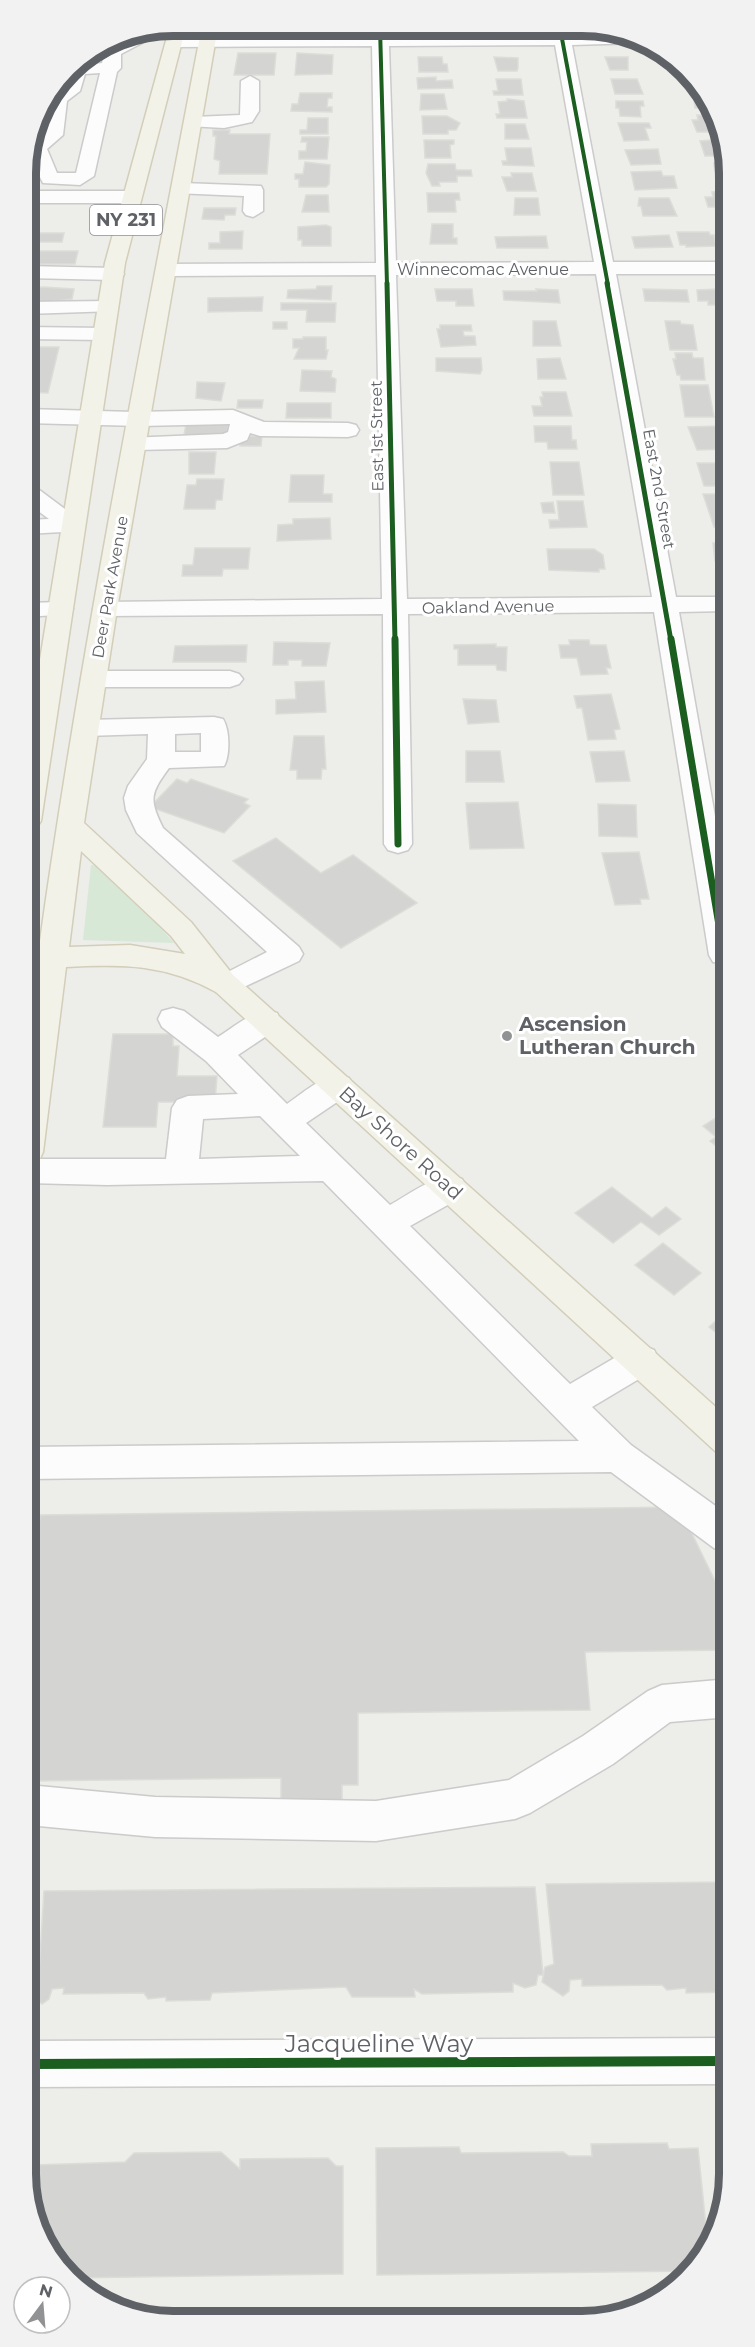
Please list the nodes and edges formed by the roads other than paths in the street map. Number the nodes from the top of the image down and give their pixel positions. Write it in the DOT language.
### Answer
graph roads {
  1 [pos="176,36"];
  2 [pos="208,36"];
  3 [pos="380,36"];
  4 [pos="562,36"];
  5 [pos="118,47"];
  6 [pos="112,66"];
  7 [pos="83,70"];
  8 [pos="75,77"];
  9 [pos="250,81"];
  10 [pos="194,122"];
  11 [pos="39,145"];
  12 [pos="37,156"];
  13 [pos="65,188"];
  14 [pos="182,189"];
  15 [pos="36,195"];
  16 [pos="124,210"];
  17 [pos="253,211"];
  18 [pos="604,268"];
  19 [pos="719,268"];
  20 [pos="168,270"];
  21 [pos="387,270"];
  22 [pos="36,273"];
  23 [pos="114,274"];
  24 [pos="36,306"];
  25 [pos="108,308"];
  26 [pos="36,333"];
  27 [pos="104,334"];
  28 [pos="36,416"];
  29 [pos="90,418"];
  30 [pos="139,426"];
  31 [pos="348,430"];
  32 [pos="36,502"];
  33 [pos="73,526"];
  34 [pos="36,527"];
  35 [pos="666,604"];
  36 [pos="719,604"];
  37 [pos="61,609"];
  38 [pos="105,609"];
  39 [pos="395,609"];
  40 [pos="36,610"];
  41 [pos="39,665"];
  42 [pos="94,679"];
  43 [pos="230,679"];
  44 [pos="36,704"];
  45 [pos="162,726"];
  46 [pos="86,728"];
  47 [pos="162,760"];
  48 [pos="70,825"];
  49 [pos="398,844"];
  50 [pos="719,925"];
  51 [pos="40,959"];
  52 [pos="227,985"];
  53 [pos="36,1018"];
  54 [pos="173,1020"];
  55 [pos="266,1021"];
  56 [pos="218,1053"];
  57 [pos="338,1086"];
  58 [pos="276,1112"];
  59 [pos="332,1168"];
  60 [pos="36,1171"];
  61 [pos="180,1172"];
  62 [pos="450,1188"];
  63 [pos="386,1222"];
  64 [pos="641,1360"];
  65 [pos="566,1404"];
  66 [pos="719,1432"];
  67 [pos="618,1456"];
  68 [pos="36,1463"];
  69 [pos="719,1529"];
  70 [pos="719,1699"];
  71 [pos="36,1805"];
  72 [pos="719,2061"];
  73 [pos="36,2064"];
  1 -- 16 [label="main road, NY 231"];
  2 -- 10 [label="main road, Deer Park Avenue / NY 231"];
  3 -- 21 [label="street, East 1st Street"];
  4 -- 18 [label="street, East 2nd Street"];
  5 -- 6 [label="street"];
  6 -- 7 [label="street"];
  6 -- 13 [label="street"];
  8 -- 11 [label="street"];
  9 -- 10 [label="street"];
  10 -- 14 [label="main road, Deer Park Avenue / NY 231"];
  12 -- 13 [label="street"];
  13 -- 15 [label="street"];
  13 -- 16 [label="street"];
  14 -- 17 [label="street"];
  14 -- 20 [label="main road, Deer Park Avenue / NY 231"];
  16 -- 23 [label="main road, NY 231"];
  18 -- 19 [label="street, Winnecomac Avenue"];
  18 -- 21 [label="street, Winnecomac Avenue"];
  18 -- 35 [label="street, East 2nd Street"];
  20 -- 21 [label="street, Winnecomac Avenue"];
  20 -- 30 [label="main road, Deer Park Avenue / NY 231"];
  21 -- 39 [label="street, East 1st Street"];
  22 -- 23 [label="street"];
  23 -- 25 [label="main road, NY 231"];
  24 -- 25 [label="street"];
  25 -- 27 [label="main road, NY 231"];
  26 -- 27 [label="street"];
  27 -- 29 [label="main road, NY 231"];
  28 -- 29 [label="street"];
  29 -- 30 [label="street"];
  29 -- 33 [label="main road, NY 231"];
  30 -- 31 [label="street"];
  30 -- 38 [label="main road, Deer Park Avenue / NY 231"];
  32 -- 33 [label="street"];
  33 -- 34 [label="street"];
  33 -- 37 [label="main road, NY 231"];
  35 -- 36 [label="street, Oakland Avenue"];
  35 -- 39 [label="street, Oakland Avenue"];
  35 -- 50 [label="street, East 2nd Street"];
  37 -- 40 [label="street"];
  37 -- 41 [label="main road, NY 231"];
  38 -- 39 [label="street, Oakland Avenue"];
  38 -- 42 [label="main road, Deer Park Avenue / NY 231"];
  39 -- 49 [label="street, East 1st Street"];
  41 -- 44 [label="main road, NY 231"];
  42 -- 43 [label="street"];
  42 -- 46 [label="main road, Deer Park Avenue / NY 231"];
  45 -- 46 [label="street"];
  45 -- 47 [label="street"];
  45 -- 47 [label="street"];
  46 -- 48 [label="main road, Deer Park Avenue / NY 231"];
  47 -- 52 [label="street"];
  48 -- 51 [label="main road, Deer Park Avenue / NY 231"];
  48 -- 52 [label="main road"];
  51 -- 52 [label="main road, Bay Shore Road"];
  51 -- 53 [label="main road, Deer Park Avenue / NY 231"];
  52 -- 55 [label="main road, Bay Shore Road"];
  54 -- 56 [label="street"];
  55 -- 56 [label="street"];
  55 -- 57 [label="main road, Bay Shore Road"];
  56 -- 58 [label="street"];
  57 -- 58 [label="street"];
  57 -- 62 [label="main road, Bay Shore Road"];
  58 -- 59 [label="street"];
  58 -- 61 [label="street"];
  59 -- 61 [label="street"];
  59 -- 63 [label="street"];
  60 -- 61 [label="street"];
  62 -- 63 [label="street"];
  62 -- 64 [label="main road, Bay Shore Road"];
  63 -- 65 [label="street"];
  64 -- 65 [label="street"];
  64 -- 66 [label="main road, Bay Shore Road"];
  65 -- 67 [label="street"];
  67 -- 68 [label="street"];
  67 -- 69 [label="street"];
  70 -- 71 [label="street"];
  72 -- 73 [label="street, Jacqueline Way"];
}
